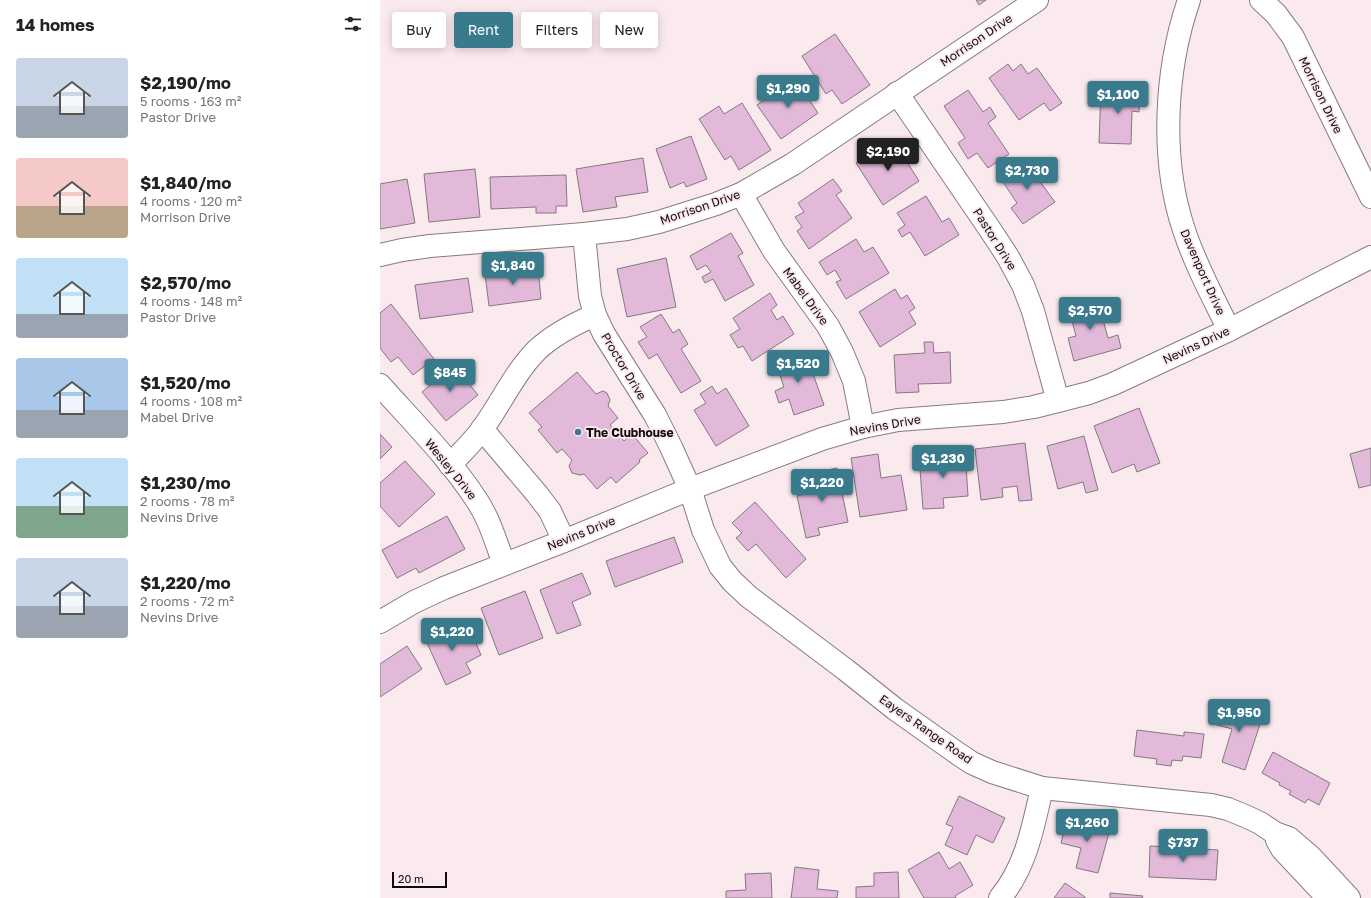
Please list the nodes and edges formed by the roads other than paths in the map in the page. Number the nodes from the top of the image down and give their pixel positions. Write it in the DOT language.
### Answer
graph roads {
  1 [pos="1037,0"];
  2 [pos="1189,0"];
  3 [pos="1261,0"];
  4 [pos="897,93"];
  5 [pos="741,194"];
  6 [pos="1371,197"];
  7 [pos="584,234"];
  8 [pos="380,255"];
  9 [pos="1371,257"];
  10 [pos="595,315"];
  11 [pos="1229,330"];
  12 [pos="380,385"];
  13 [pos="1058,401"];
  14 [pos="863,427"];
  15 [pos="482,429"];
  16 [pos="450,465"];
  17 [pos="690,489"];
  18 [pos="564,541"];
  19 [pos="504,564"];
  20 [pos="380,622"];
  21 [pos="1042,788"];
  22 [pos="1274,833"];
  23 [pos="1000,898"];
  24 [pos="1328,898"];
  25 [pos="1349,898"];
  1 -- 4 [label="street, Morrison Drive"];
  2 -- 11 [label="street, Davenport Drive"];
  3 -- 6 [label="street, Morrison Drive"];
  4 -- 5 [label="street, Morrison Drive"];
  4 -- 13 [label="street, Pastor Drive"];
  5 -- 7 [label="street, Morrison Drive"];
  5 -- 14 [label="street, Mabel Drive"];
  7 -- 8 [label="street, Morrison Drive"];
  7 -- 10 [label="street, Proctor Drive"];
  9 -- 11 [label="street, Nevins Drive"];
  10 -- 15 [label="street"];
  10 -- 17 [label="street, Proctor Drive"];
  11 -- 13 [label="street, Nevins Drive"];
  12 -- 16 [label="street, Wesley Drive"];
  13 -- 14 [label="street, Nevins Drive"];
  14 -- 17 [label="street, Nevins Drive"];
  15 -- 16 [label="street"];
  15 -- 18 [label="street"];
  16 -- 19 [label="street, Wesley Drive"];
  17 -- 18 [label="street, Nevins Drive"];
  17 -- 21 [label="street, Eayers Range Road"];
  18 -- 19 [label="street, Nevins Drive"];
  19 -- 20 [label="street, Nevins Drive"];
  21 -- 22 [label="street, Eayers Range Road"];
  21 -- 23 [label="street"];
  22 -- 24 [label="street, Eayers Range Road"];
  22 -- 25 [label="street, Eayers Range Road"];
}
